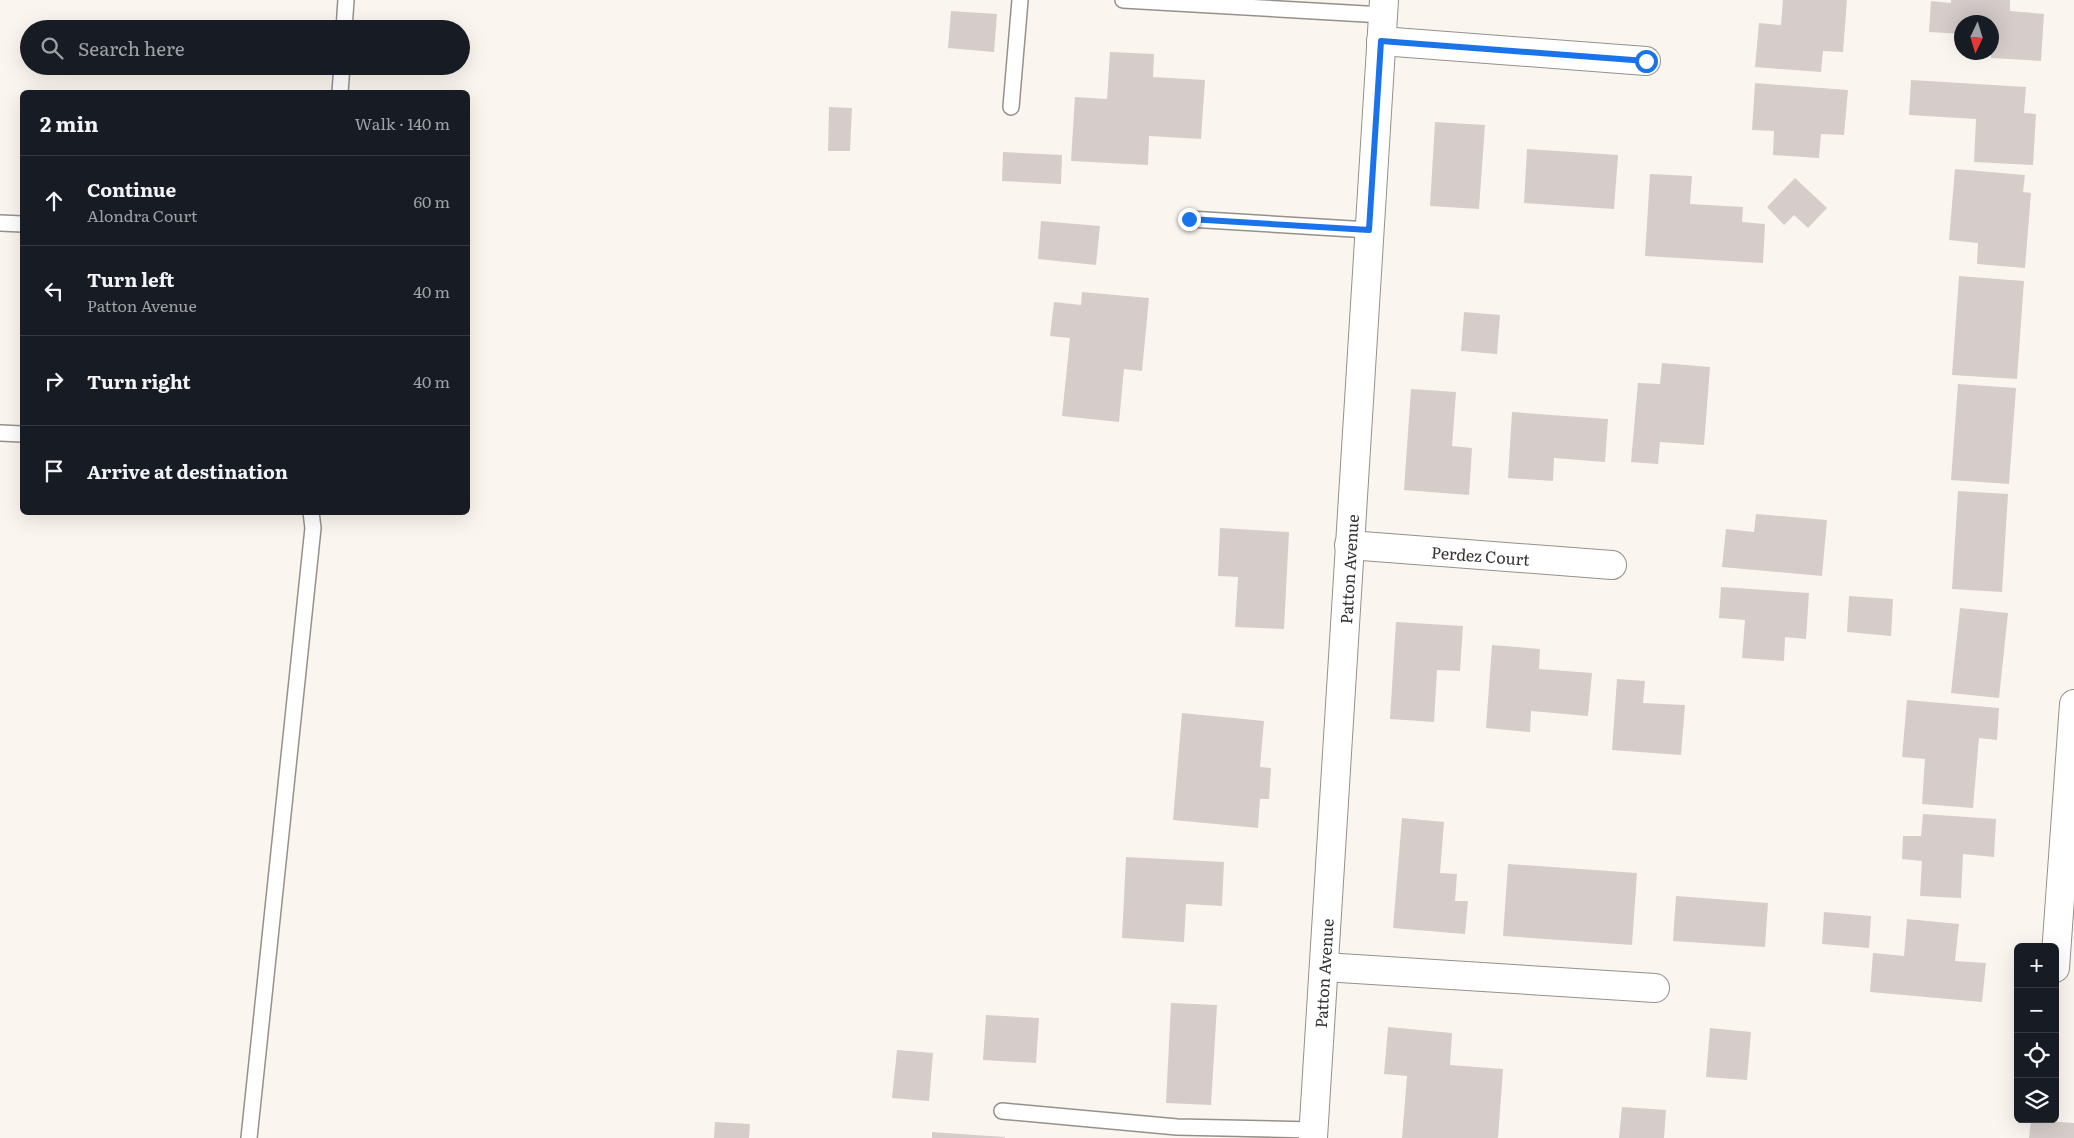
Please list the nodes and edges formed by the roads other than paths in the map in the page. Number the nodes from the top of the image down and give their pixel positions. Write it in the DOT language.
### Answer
graph roads {
  1 [pos="345,0"];
  2 [pos="1020,0"];
  3 [pos="1123,0"];
  4 [pos="1382,19"];
  5 [pos="344,20"];
  6 [pos="1646,61"];
  7 [pos="341,75"];
  8 [pos="340,90"];
  9 [pos="1011,107"];
  10 [pos="1189,219"];
  11 [pos="0,223"];
  12 [pos="20,224"];
  13 [pos="1369,230"];
  14 [pos="0,433"];
  15 [pos="20,434"];
  16 [pos="311,515"];
  17 [pos="1349,545"];
  18 [pos="1612,565"];
  19 [pos="2074,704"];
  20 [pos="2057,943"];
  21 [pos="1324,967"];
  22 [pos="1655,988"];
  23 [pos="1002,1111"];
  24 [pos="1313,1134"];
  25 [pos="249,1138"];
  1 -- 5 [label="lane"];
  2 -- 9 [label="lane"];
  3 -- 4 [label="lane"];
  4 -- 6 [label="street"];
  4 -- 13 [label="street, Patton Avenue"];
  7 -- 8 [label="lane"];
  10 -- 13 [label="lane"];
  11 -- 12 [label="lane"];
  13 -- 17 [label="street, Patton Avenue"];
  14 -- 15 [label="lane"];
  16 -- 25 [label="lane"];
  17 -- 18 [label="street, Perdez Court"];
  17 -- 21 [label="street, Patton Avenue"];
  19 -- 20 [label="street"];
  21 -- 22 [label="street"];
  21 -- 24 [label="street, Patton Avenue"];
  23 -- 24 [label="lane"];
}
